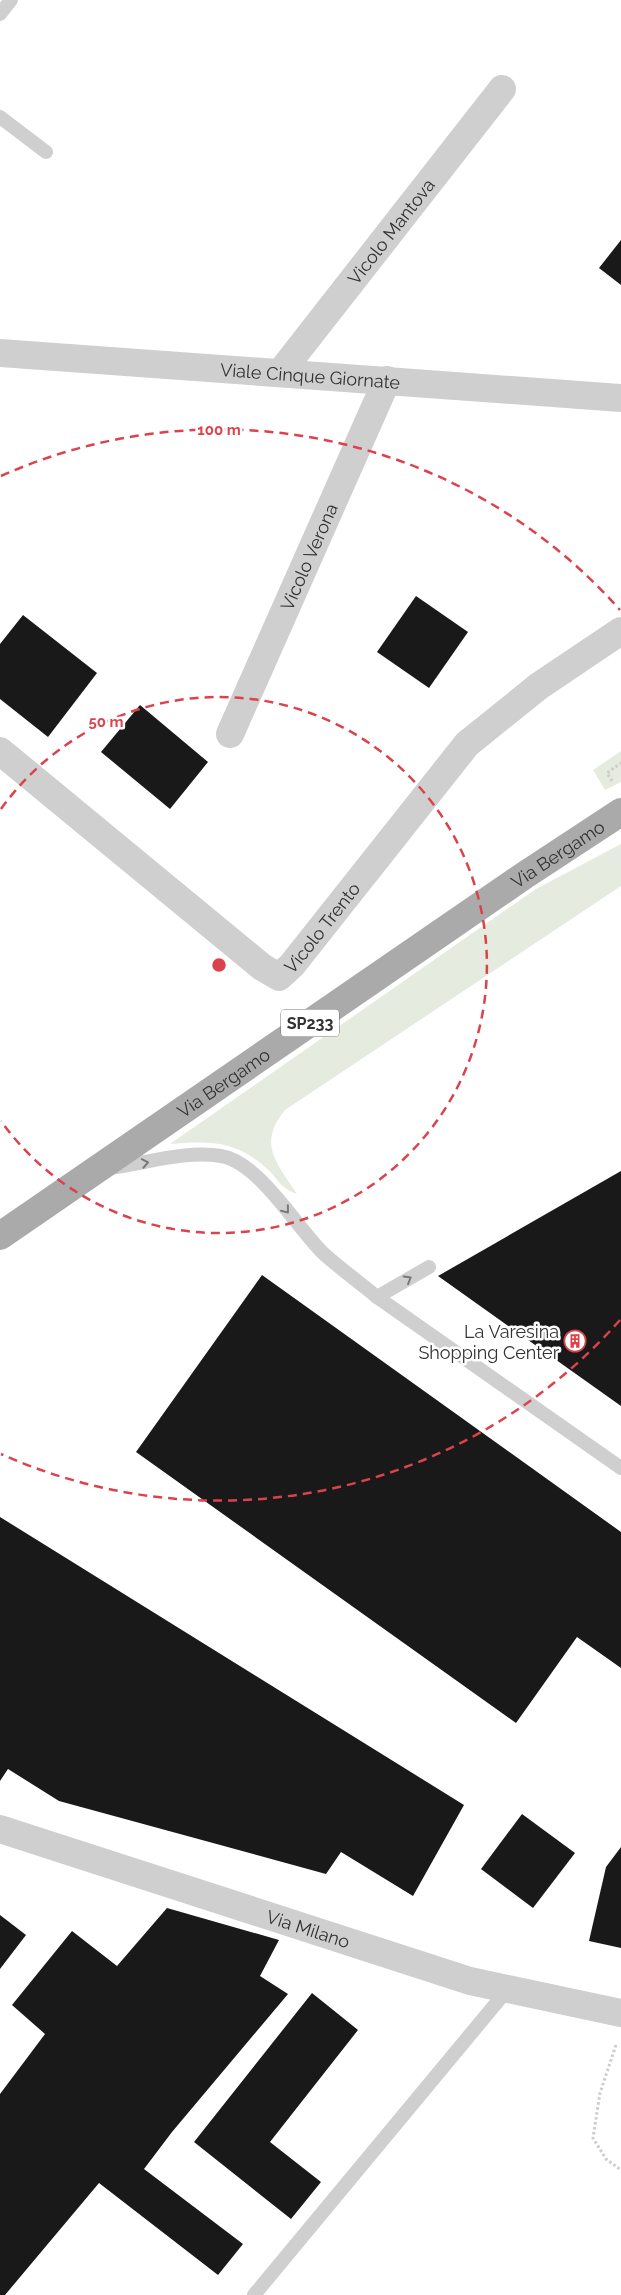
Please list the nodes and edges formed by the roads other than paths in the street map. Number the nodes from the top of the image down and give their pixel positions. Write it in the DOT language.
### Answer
graph roads {
  1 [pos="11,0"];
  2 [pos="0,14"];
  3 [pos="502,89"];
  4 [pos="0,117"];
  5 [pos="46,152"];
  6 [pos="0,353"];
  7 [pos="280,373"];
  8 [pos="387,380"];
  9 [pos="621,398"];
  10 [pos="621,631"];
  11 [pos="230,734"];
  12 [pos="0,751"];
  13 [pos="621,812"];
  14 [pos="97,1170"];
  15 [pos="0,1236"];
  16 [pos="428,1267"];
  17 [pos="377,1297"];
  18 [pos="621,1468"];
  19 [pos="0,1829"];
  20 [pos="508,1989"];
  21 [pos="621,2013"];
  22 [pos="254,2295"];
  1 -- 2 [label="lane"];
  3 -- 7 [label="street, Vicolo Mantova"];
  4 -- 5 [label="lane"];
  6 -- 7 [label="street, Viale Cinque Giornate"];
  7 -- 8 [label="street, Viale Cinque Giornate"];
  8 -- 9 [label="street, Viale Cinque Giornate"];
  8 -- 11 [label="street, Vicolo Verona"];
  10 -- 12 [label="street, Vicolo Trento"];
  13 -- 14 [label="main road, Via Bergamo / SP233"];
  14 -- 15 [label="main road, Via Bergamo / SP233"];
  14 -- 17 [label="lane, one-way"];
  17 -- 16 [label="lane, one-way"];
  17 -- 18 [label="lane"];
  19 -- 20 [label="street, Via Milano"];
  20 -- 21 [label="street, Via Milano"];
  20 -- 22 [label="lane"];
}
